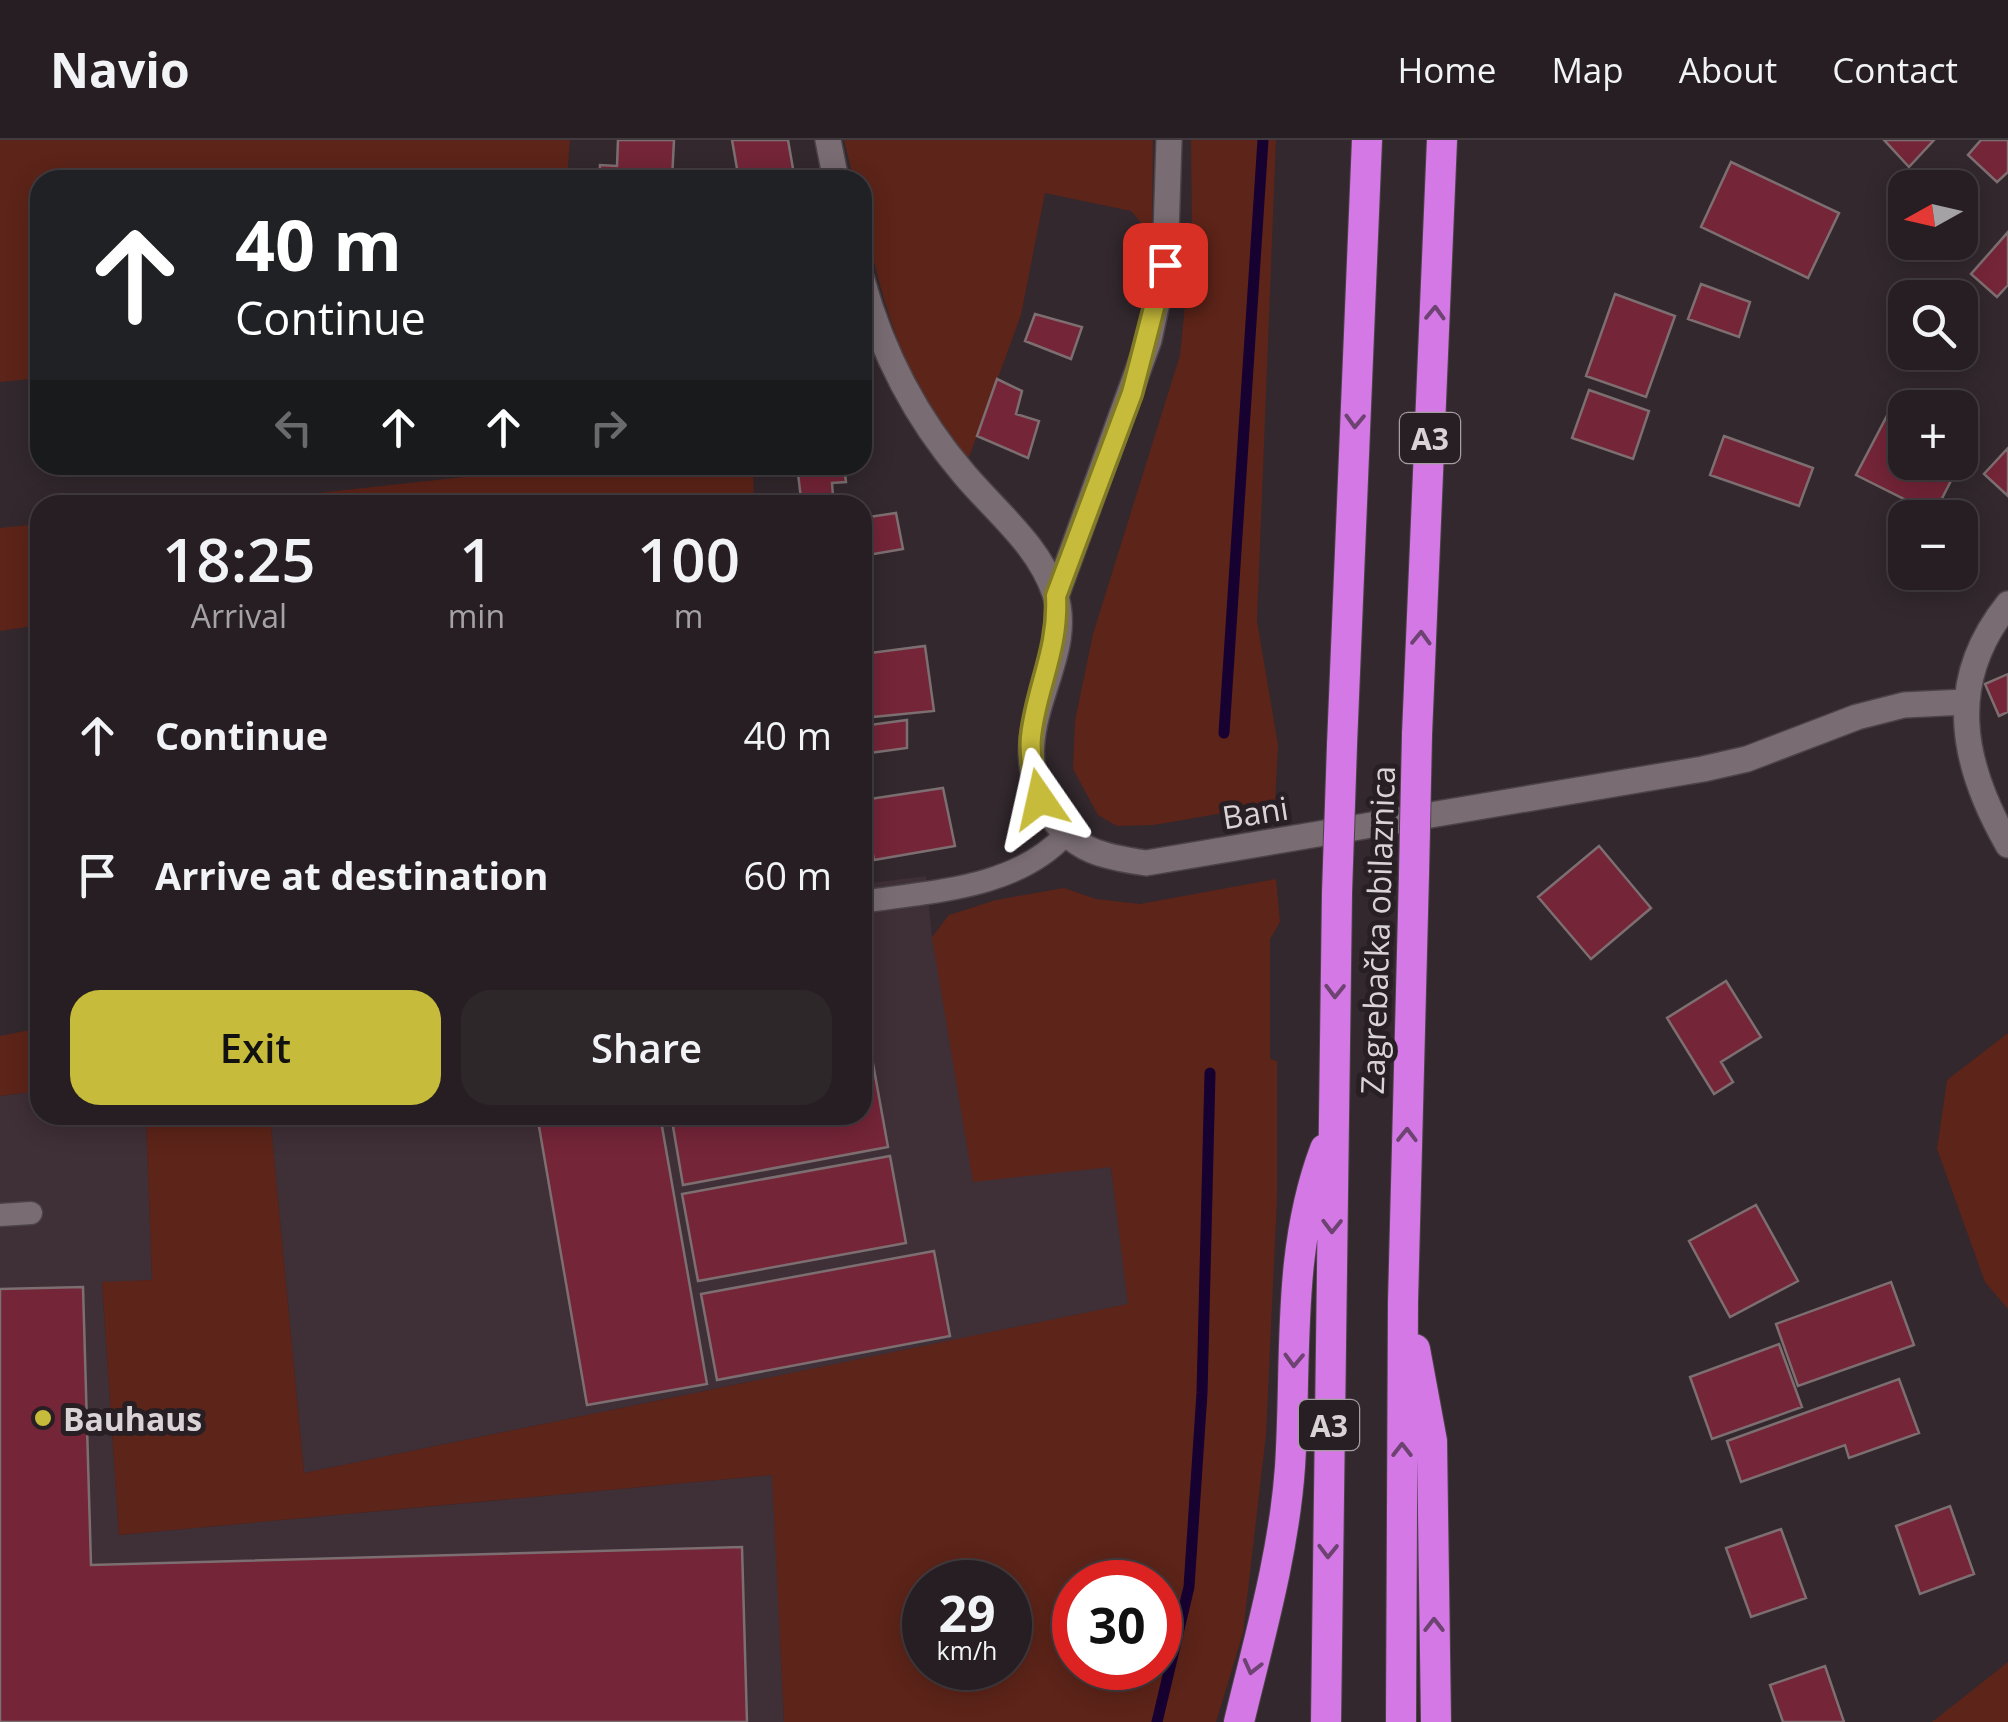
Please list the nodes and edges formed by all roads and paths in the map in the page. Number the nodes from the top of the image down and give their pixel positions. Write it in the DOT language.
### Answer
graph roads {
  1 [pos="828,140"];
  2 [pos="1169,140"];
  3 [pos="1355,140"];
  4 [pos="1367,140"];
  5 [pos="1442,140"];
  6 [pos="834,170"];
  7 [pos="1365,183"];
  8 [pos="872,309"];
  9 [pos="1056,596"];
  10 [pos="2008,604"];
  11 [pos="1965,702"];
  12 [pos="1064,836"];
  13 [pos="2008,845"];
  14 [pos="872,900"];
  15 [pos="1333,1128"];
  16 [pos="31,1213"];
  17 [pos="0,1215"];
  18 [pos="1403,1302"];
  19 [pos="1239,1722"];
  20 [pos="1326,1722"];
  21 [pos="1401,1722"];
  22 [pos="1436,1722"];
  1 -- 6 [label="street"];
  2 -- 9 [label="street"];
  3 -- 7 [label="highway"];
  4 -- 7 [label="highway, Zagrebačka obilaznica / A3"];
  18 -- 5 [label="highway, Zagrebačka obilaznica / A3, one-way, bridge"];
  7 -- 15 [label="highway, Zagrebačka obilaznica / A3, one-way, bridge"];
  8 -- 9 [label="street"];
  9 -- 12 [label="street"];
  10 -- 11 [label="street"];
  11 -- 12 [label="street, Bani"];
  11 -- 13 [label="street"];
  12 -- 14 [label="lane"];
  15 -- 19 [label="highway, one-way"];
  15 -- 20 [label="highway, Zagrebačka obilaznica / A3, one-way"];
  16 -- 17 [label="lane"];
  21 -- 18 [label="highway, Zagrebačka obilaznica / A3, one-way"];
  22 -- 18 [label="highway, one-way"];
}
